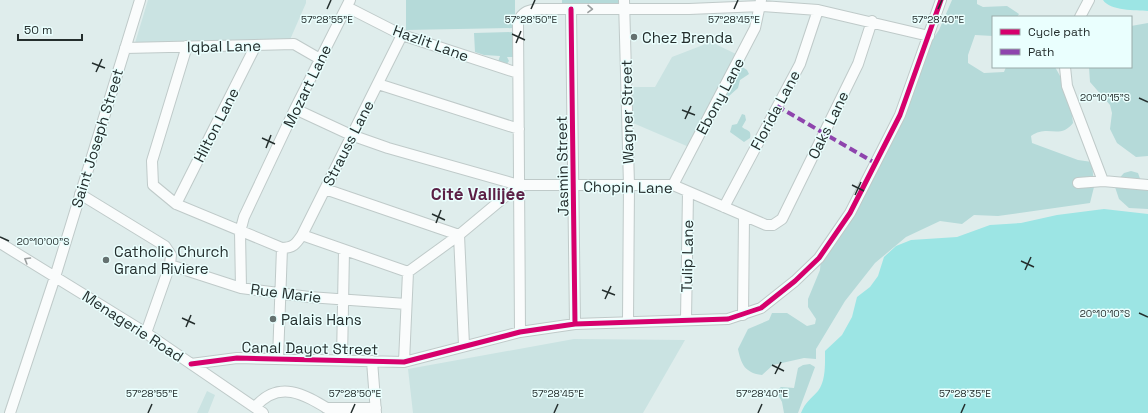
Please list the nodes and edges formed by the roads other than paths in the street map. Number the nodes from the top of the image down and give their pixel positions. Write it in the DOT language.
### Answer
graph roads {
  1 [pos="140,0"];
  2 [pos="941,0"];
  3 [pos="1088,0"];
  4 [pos="348,3"];
  5 [pos="761,3"];
  6 [pos="624,5"];
  7 [pos="571,9"];
  8 [pos="818,10"];
  9 [pos="1080,16"];
  10 [pos="872,21"];
  11 [pos="402,35"];
  12 [pos="929,36"];
  13 [pos="256,45"];
  14 [pos="187,46"];
  15 [pos="125,48"];
  16 [pos="320,59"];
  17 [pos="1065,68"];
  18 [pos="518,73"];
  19 [pos="378,84"];
  20 [pos="295,109"];
  21 [pos="519,129"];
  22 [pos="351,135"];
  23 [pos="1103,181"];
  24 [pos="1078,183"];
  25 [pos="519,185"];
  26 [pos="629,185"];
  27 [pos="673,185"];
  28 [pos="1148,185"];
  29 [pos="574,186"];
  30 [pos="325,189"];
  31 [pos="688,192"];
  32 [pos="80,194"];
  33 [pos="176,204"];
  34 [pos="724,207"];
  35 [pos="744,216"];
  36 [pos="775,224"];
  37 [pos="240,232"];
  38 [pos="302,235"];
  39 [pos="459,235"];
  40 [pos="0,243"];
  41 [pos="286,248"];
  42 [pos="344,250"];
  43 [pos="170,265"];
  44 [pos="408,272"];
  45 [pos="55,277"];
  46 [pos="241,288"];
  47 [pos="281,293"];
  48 [pos="344,300"];
  49 [pos="406,304"];
  50 [pos="743,315"];
  51 [pos="686,320"];
  52 [pos="628,321"];
  53 [pos="575,324"];
  54 [pos="520,332"];
  55 [pos="146,333"];
  56 [pos="464,345"];
  57 [pos="278,359"];
  58 [pos="342,360"];
  59 [pos="372,361"];
  60 [pos="404,362"];
  61 [pos="191,364"];
  62 [pos="259,410"];
  63 [pos="330,410"];
  64 [pos="376,410"];
  65 [pos="10,413"];
  1 -- 15 [label="street, Saint Joseph Street"];
  2 -- 12 [label="street, Canal Dayot Street"];
  3 -- 9 [label="street"];
  4 -- 11 [label="street, Hazlit Lane"];
  4 -- 16 [label="street, Mozart Lane"];
  5 -- 6 [label="street"];
  5 -- 8 [label="street"];
  5 -- 27 [label="street, Ebony Lane"];
  7 -- 6 [label="street, one-way"];
  6 -- 26 [label="street, Wagner Street"];
  7 -- 18 [label="street"];
  7 -- 29 [label="street, Jasmin Street"];
  8 -- 10 [label="street"];
  8 -- 34 [label="street, Florida Lane"];
  10 -- 12 [label="street"];
  10 -- 36 [label="street, Oaks Lane"];
  11 -- 18 [label="street, Hazlit Lane"];
  11 -- 19 [label="street, Strauss Lane"];
  12 -- 50 [label="street, Canal Dayot Street"];
  13 -- 14 [label="street, Iqbal Lane"];
  13 -- 16 [label="street, Iqbal Lane"];
  13 -- 33 [label="street, Hilton Lane"];
  14 -- 15 [label="street, Iqbal Lane"];
  14 -- 33 [label="street"];
  15 -- 32 [label="street, Saint Joseph Street"];
  16 -- 20 [label="street, Mozart Lane"];
  17 -- 23 [label="street"];
  18 -- 21 [label="street"];
  19 -- 21 [label="street"];
  19 -- 22 [label="street, Strauss Lane"];
  20 -- 22 [label="street, Chopin Lane"];
  20 -- 37 [label="street, Mozart Lane"];
  21 -- 25 [label="street"];
  22 -- 25 [label="street, Chopin Lane"];
  22 -- 30 [label="street, Strauss Lane"];
  23 -- 24 [label="street"];
  23 -- 28 [label="street"];
  25 -- 29 [label="street, Chopin Lane"];
  25 -- 39 [label="street"];
  25 -- 54 [label="street"];
  26 -- 27 [label="street, Chopin Lane"];
  26 -- 29 [label="street, Chopin Lane"];
  26 -- 52 [label="street, Wagner Street"];
  27 -- 31 [label="street, Chopin Lane"];
  29 -- 53 [label="street, Jasmin Street"];
  30 -- 38 [label="street, Strauss Lane"];
  30 -- 39 [label="street"];
  31 -- 34 [label="street, Chopin Lane"];
  31 -- 51 [label="street, Tulip Lane"];
  32 -- 43 [label="street"];
  32 -- 45 [label="street, Saint Joseph Street"];
  33 -- 37 [label="street"];
  34 -- 35 [label="street, Chopin Lane"];
  35 -- 36 [label="street, Chopin Lane"];
  35 -- 50 [label="street"];
  37 -- 41 [label="street"];
  37 -- 46 [label="street, Mozart Lane"];
  38 -- 41 [label="street, Strauss Lane"];
  38 -- 42 [label="street"];
  39 -- 44 [label="street"];
  39 -- 56 [label="street"];
  45 -- 40 [label="street, Menagerie Road, one-way"];
  41 -- 47 [label="street"];
  42 -- 44 [label="street"];
  42 -- 48 [label="street"];
  43 -- 46 [label="street, Rue Marie"];
  43 -- 55 [label="street"];
  44 -- 49 [label="street"];
  45 -- 55 [label="street, Menagerie Road"];
  45 -- 65 [label="street, Saint Joseph Street"];
  46 -- 47 [label="street, Rue Marie"];
  47 -- 48 [label="street, Rue Marie"];
  47 -- 57 [label="street"];
  48 -- 49 [label="street, Rue Marie"];
  48 -- 58 [label="street"];
  49 -- 60 [label="street"];
  50 -- 51 [label="street, Canal Dayot Street"];
  51 -- 52 [label="street, Canal Dayot Street"];
  52 -- 53 [label="street, Canal Dayot Street"];
  53 -- 54 [label="street, Canal Dayot Street"];
  54 -- 56 [label="street, Canal Dayot Street"];
  55 -- 61 [label="street, Menagerie Road"];
  56 -- 60 [label="street, Canal Dayot Street"];
  57 -- 58 [label="street, Canal Dayot Street"];
  57 -- 61 [label="street, Canal Dayot Street"];
  58 -- 59 [label="street, Canal Dayot Street"];
  59 -- 60 [label="street, Canal Dayot Street"];
  59 -- 64 [label="street"];
  61 -- 62 [label="street, Menagerie Road"];
  62 -- 63 [label="street"];
  63 -- 64 [label="street"];
}
